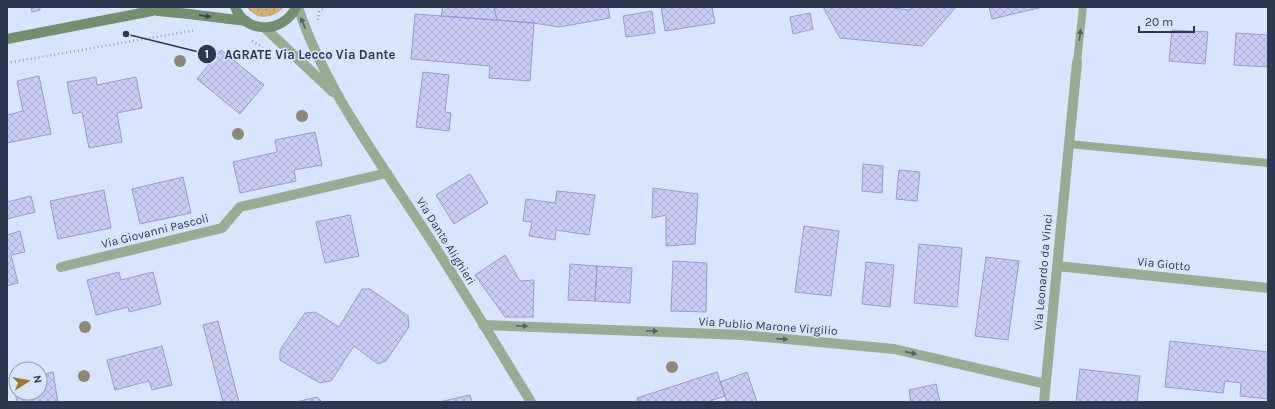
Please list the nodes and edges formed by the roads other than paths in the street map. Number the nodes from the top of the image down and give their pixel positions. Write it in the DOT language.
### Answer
graph roads {
  1 [pos="167,7"];
  2 [pos="235,7"];
  3 [pos="297,7"];
  4 [pos="1083,8"];
  5 [pos="152,11"];
  6 [pos="246,21"];
  7 [pos="265,28"];
  8 [pos="7,39"];
  9 [pos="1077,62"];
  10 [pos="337,96"];
  11 [pos="1068,144"];
  12 [pos="1268,162"];
  13 [pos="387,173"];
  14 [pos="1057,266"];
  15 [pos="61,267"];
  16 [pos="1268,288"];
  17 [pos="484,324"];
  18 [pos="1046,384"];
  19 [pos="531,402"];
  20 [pos="1044,402"];
  1 -- 5 [label="street"];
  2 -- 6 [label="street"];
  3 -- 7 [label="street"];
  10 -- 3 [label="street, Via Dante Alighieri, one-way"];
  9 -- 4 [label="lane, Via Leonardo da Vinci, one-way"];
  5 -- 6 [label="street, one-way"];
  5 -- 8 [label="street"];
  6 -- 7 [label="street"];
  7 -- 10 [label="street, Via Dante Alighieri"];
  9 -- 11 [label="street, Via Leonardo da Vinci"];
  10 -- 13 [label="street, Via Dante Alighieri"];
  11 -- 12 [label="lane"];
  11 -- 14 [label="street, Via Leonardo da Vinci"];
  13 -- 15 [label="street, Via Giovanni Pascoli"];
  13 -- 17 [label="street, Via Dante Alighieri"];
  14 -- 16 [label="street, Via Giotto"];
  14 -- 18 [label="street, Via Leonardo da Vinci"];
  17 -- 18 [label="street, Via Publio Marone Virgilio, one-way"];
  17 -- 19 [label="street, Via Dante Alighieri"];
  18 -- 20 [label="street, Via Leonardo da Vinci"];
}
